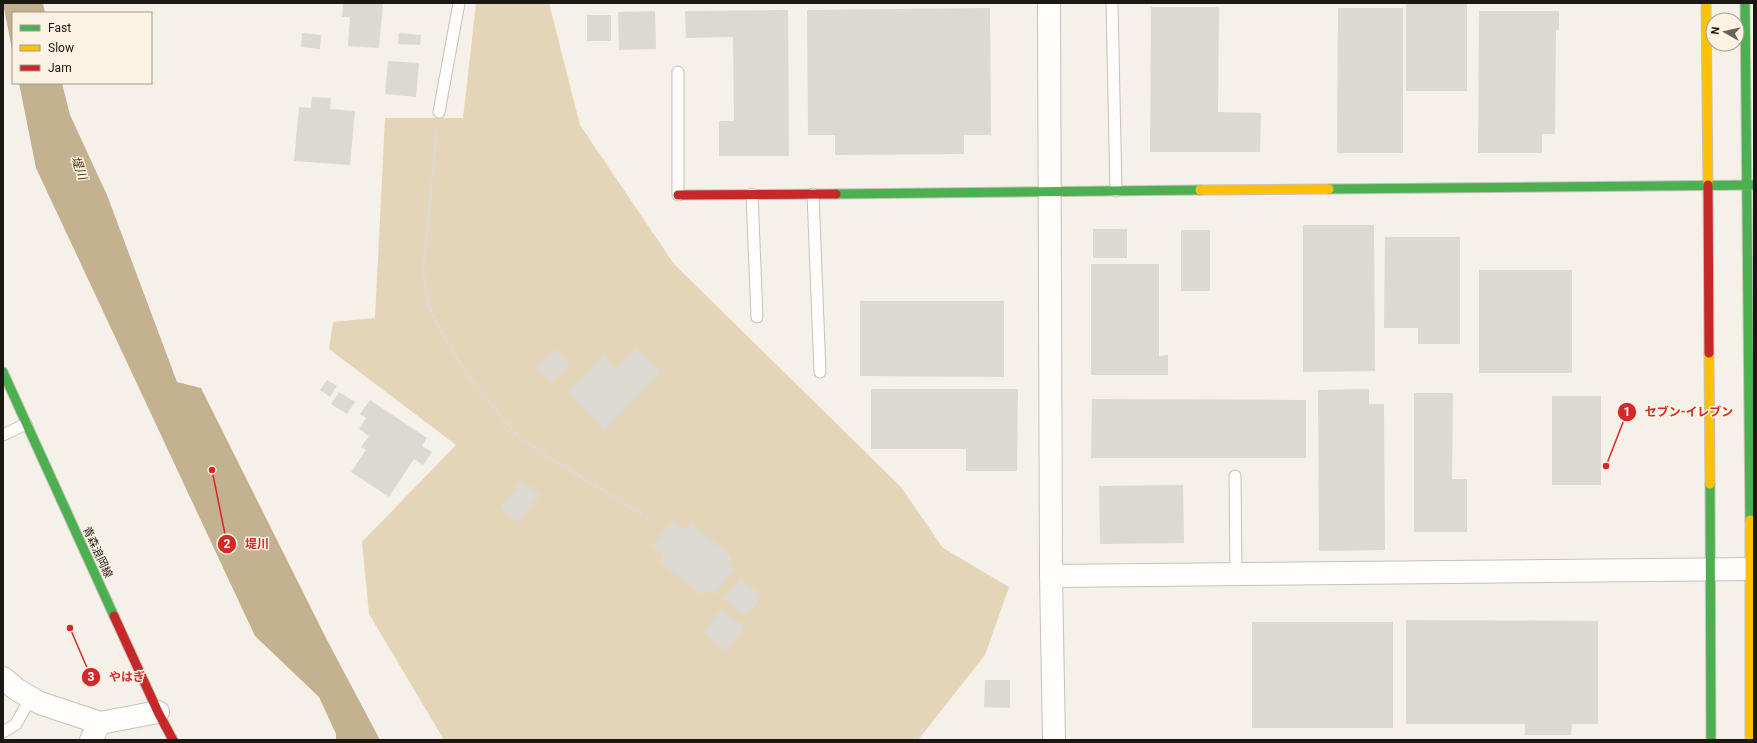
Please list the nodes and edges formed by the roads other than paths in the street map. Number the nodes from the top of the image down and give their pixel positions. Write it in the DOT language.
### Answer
graph roads {
  1 [pos="459,3"];
  2 [pos="1049,3"];
  3 [pos="1112,3"];
  4 [pos="1706,3"];
  5 [pos="1745,3"];
  6 [pos="678,72"];
  7 [pos="439,112"];
  8 [pos="1750,185"];
  9 [pos="1707,186"];
  10 [pos="1116,191"];
  11 [pos="1051,192"];
  12 [pos="752,194"];
  13 [pos="814,194"];
  14 [pos="678,195"];
  15 [pos="757,317"];
  16 [pos="3,372"];
  17 [pos="820,372"];
  18 [pos="26,424"];
  19 [pos="3,435"];
  20 [pos="1236,476"];
  21 [pos="1752,569"];
  22 [pos="1711,570"];
  23 [pos="1236,574"];
  24 [pos="1051,576"];
  25 [pos="3,678"];
  26 [pos="31,697"];
  27 [pos="158,712"];
  28 [pos="3,732"];
  29 [pos="96,732"];
  30 [pos="173,740"];
  31 [pos="1054,740"];
  32 [pos="1711,740"];
  33 [pos="1750,740"];
  1 -- 7 [label="lane"];
  2 -- 11 [label="street"];
  3 -- 10 [label="lane"];
  4 -- 9 [label="street"];
  5 -- 8 [label="street"];
  6 -- 14 [label="lane"];
  8 -- 9 [label="street"];
  8 -- 21 [label="street"];
  9 -- 10 [label="street"];
  9 -- 22 [label="street"];
  10 -- 11 [label="street"];
  11 -- 13 [label="street"];
  11 -- 24 [label="street"];
  12 -- 13 [label="street"];
  12 -- 14 [label="street"];
  12 -- 15 [label="lane"];
  13 -- 17 [label="lane"];
  16 -- 18 [label="street, 青森浪岡線"];
  18 -- 19 [label="lane"];
  18 -- 27 [label="street, 青森浪岡線"];
  20 -- 23 [label="lane"];
  21 -- 22 [label="street"];
  21 -- 33 [label="street"];
  22 -- 23 [label="street"];
  22 -- 32 [label="street"];
  23 -- 24 [label="street"];
  24 -- 31 [label="street"];
  25 -- 26 [label="street"];
  26 -- 28 [label="lane"];
  26 -- 29 [label="street"];
  27 -- 29 [label="street"];
  27 -- 30 [label="street, 青森浪岡線"];
}
